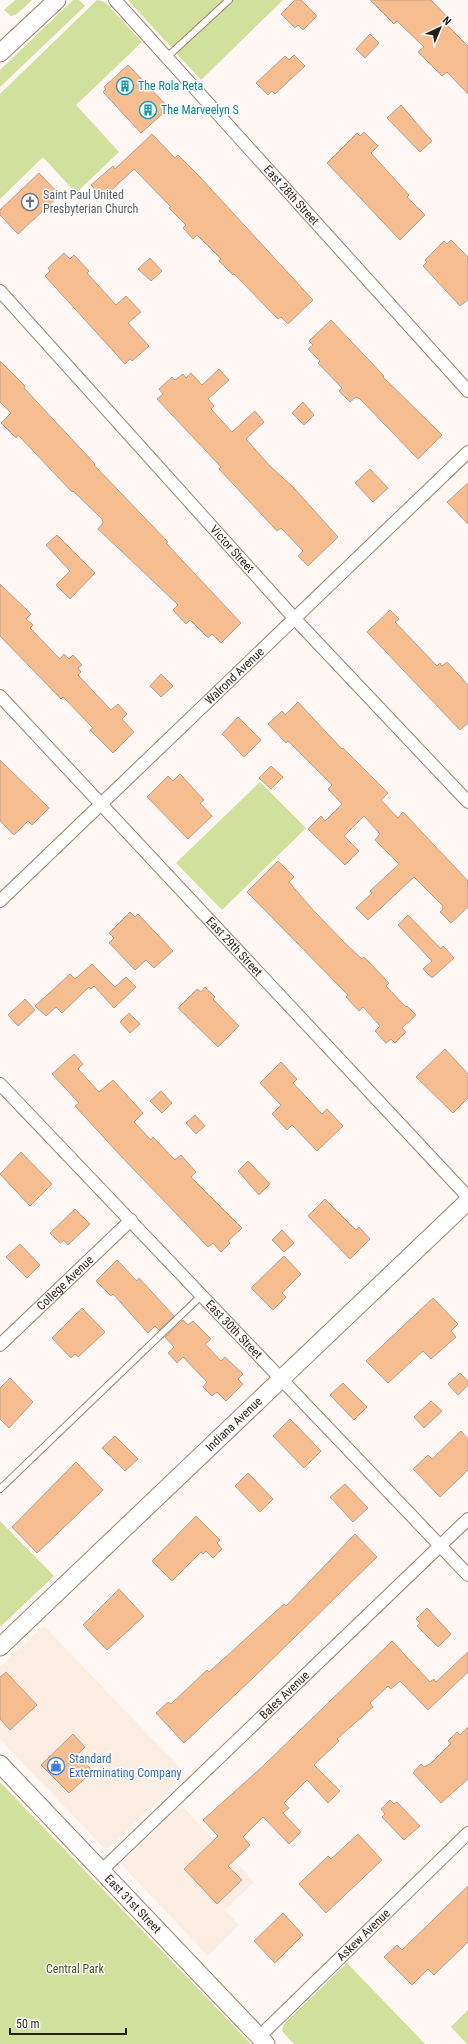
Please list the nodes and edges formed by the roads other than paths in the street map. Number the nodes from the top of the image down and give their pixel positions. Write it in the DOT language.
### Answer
graph roads {
  1 [pos="57,0"];
  2 [pos="115,0"];
  3 [pos="229,0"];
  4 [pos="0,54"];
  5 [pos="167,57"];
  6 [pos="0,291"];
  7 [pos="468,391"];
  8 [pos="468,452"];
  9 [pos="295,619"];
  10 [pos="0,696"];
  11 [pos="468,802"];
  12 [pos="101,805"];
  13 [pos="0,901"];
  14 [pos="0,1084"];
  15 [pos="468,1197"];
  16 [pos="468,1201"];
  17 [pos="130,1220"];
  18 [pos="202,1294"];
  19 [pos="0,1346"];
  20 [pos="280,1378"];
  21 [pos="0,1489"];
  22 [pos="468,1519"];
  23 [pos="440,1546"];
  24 [pos="468,1575"];
  25 [pos="0,1647"];
  26 [pos="0,1764"];
  27 [pos="468,1833"];
  28 [pos="101,1871"];
  29 [pos="262,2041"];
  1 -- 4 [label="street"];
  2 -- 5 [label="street, East 28th Street"];
  3 -- 5 [label="lane"];
  5 -- 7 [label="street, East 28th Street"];
  6 -- 9 [label="street, Victor Street"];
  8 -- 9 [label="street, Walrond Avenue"];
  9 -- 11 [label="street, Victor Street"];
  9 -- 12 [label="street, Walrond Avenue"];
  10 -- 12 [label="street, East 29th Street"];
  12 -- 13 [label="street, Walrond Avenue"];
  12 -- 15 [label="street, East 29th Street"];
  14 -- 17 [label="street, East 30th Street"];
  16 -- 20 [label="street, Indiana Avenue"];
  17 -- 18 [label="street, East 30th Street"];
  17 -- 19 [label="street, College Avenue"];
  18 -- 20 [label="street, East 30th Street"];
  18 -- 21 [label="lane"];
  20 -- 23 [label="street, East 30th Street"];
  20 -- 25 [label="street, Indiana Avenue"];
  22 -- 23 [label="street, Bales Avenue"];
  23 -- 24 [label="street, East 30th Street"];
  23 -- 28 [label="street, Bales Avenue"];
  26 -- 28 [label="street, East 31st Street"];
  27 -- 29 [label="street, Askew Avenue"];
  28 -- 29 [label="street, East 31st Street"];
}
